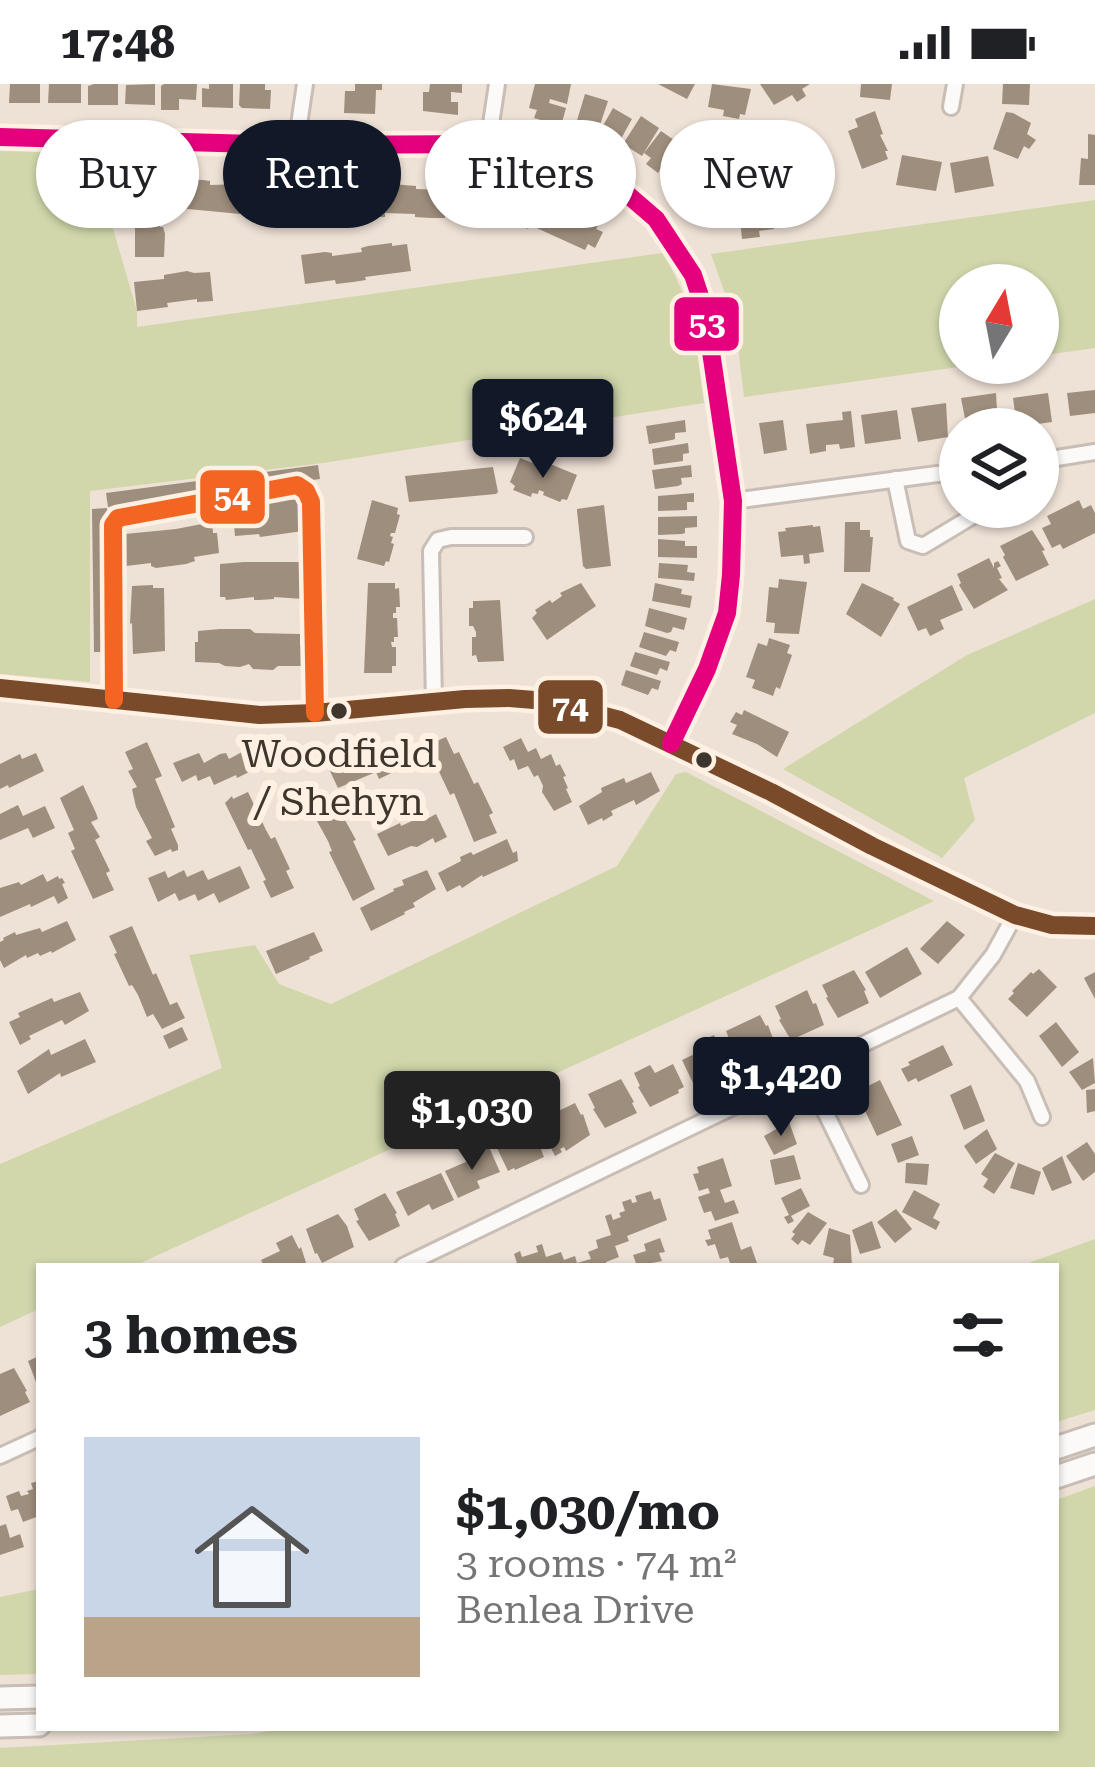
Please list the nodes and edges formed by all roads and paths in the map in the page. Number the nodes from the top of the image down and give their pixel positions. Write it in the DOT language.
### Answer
graph roads {
  1 [pos="305,84"];
  2 [pos="497,84"];
  3 [pos="955,84"];
  4 [pos="951,107"];
  5 [pos="300,120"];
  6 [pos="492,120"];
  7 [pos="0,137"];
  8 [pos="223,143"];
  9 [pos="636,202"];
  10 [pos="1095,452"];
  11 [pos="1059,459"];
  12 [pos="939,474"];
  13 [pos="895,479"];
  14 [pos="733,501"];
  15 [pos="953,528"];
  16 [pos="525,537"];
  17 [pos="0,688"];
  18 [pos="114,700"];
  19 [pos="434,702"];
  20 [pos="315,713"];
  21 [pos="671,744"];
  22 [pos="1015,916"];
  23 [pos="1095,926"];
  24 [pos="958,998"];
  25 [pos="806,1073"];
  26 [pos="1042,1117"];
  27 [pos="861,1185"];
  28 [pos="409,1263"];
  29 [pos="1095,1435"];
  30 [pos="36,1439"];
  31 [pos="1059,1447"];
  32 [pos="0,1456"];
  33 [pos="1095,1464"];
  34 [pos="1059,1476"];
  35 [pos="36,1697"];
  36 [pos="0,1698"];
  37 [pos="36,1725"];
  38 [pos="0,1726"];
  1 -- 5 [label="street"];
  2 -- 6 [label="street"];
  3 -- 4 [label="street"];
  7 -- 8 [label="street"];
  9 -- 14 [label="street"];
  10 -- 11 [label="street"];
  12 -- 13 [label="street"];
  13 -- 14 [label="street"];
  13 -- 15 [label="street"];
  14 -- 21 [label="street"];
  16 -- 19 [label="street"];
  17 -- 18 [label="street"];
  18 -- 20 [label="street"];
  18 -- 20 [label="street"];
  19 -- 20 [label="street"];
  19 -- 21 [label="street"];
  21 -- 22 [label="street"];
  22 -- 23 [label="street"];
  22 -- 24 [label="street"];
  24 -- 25 [label="street"];
  24 -- 26 [label="street"];
  25 -- 27 [label="street"];
  25 -- 28 [label="street"];
  29 -- 31 [label="main road"];
  30 -- 32 [label="street"];
  33 -- 34 [label="main road"];
  35 -- 36 [label="main road"];
  37 -- 38 [label="main road"];
}
